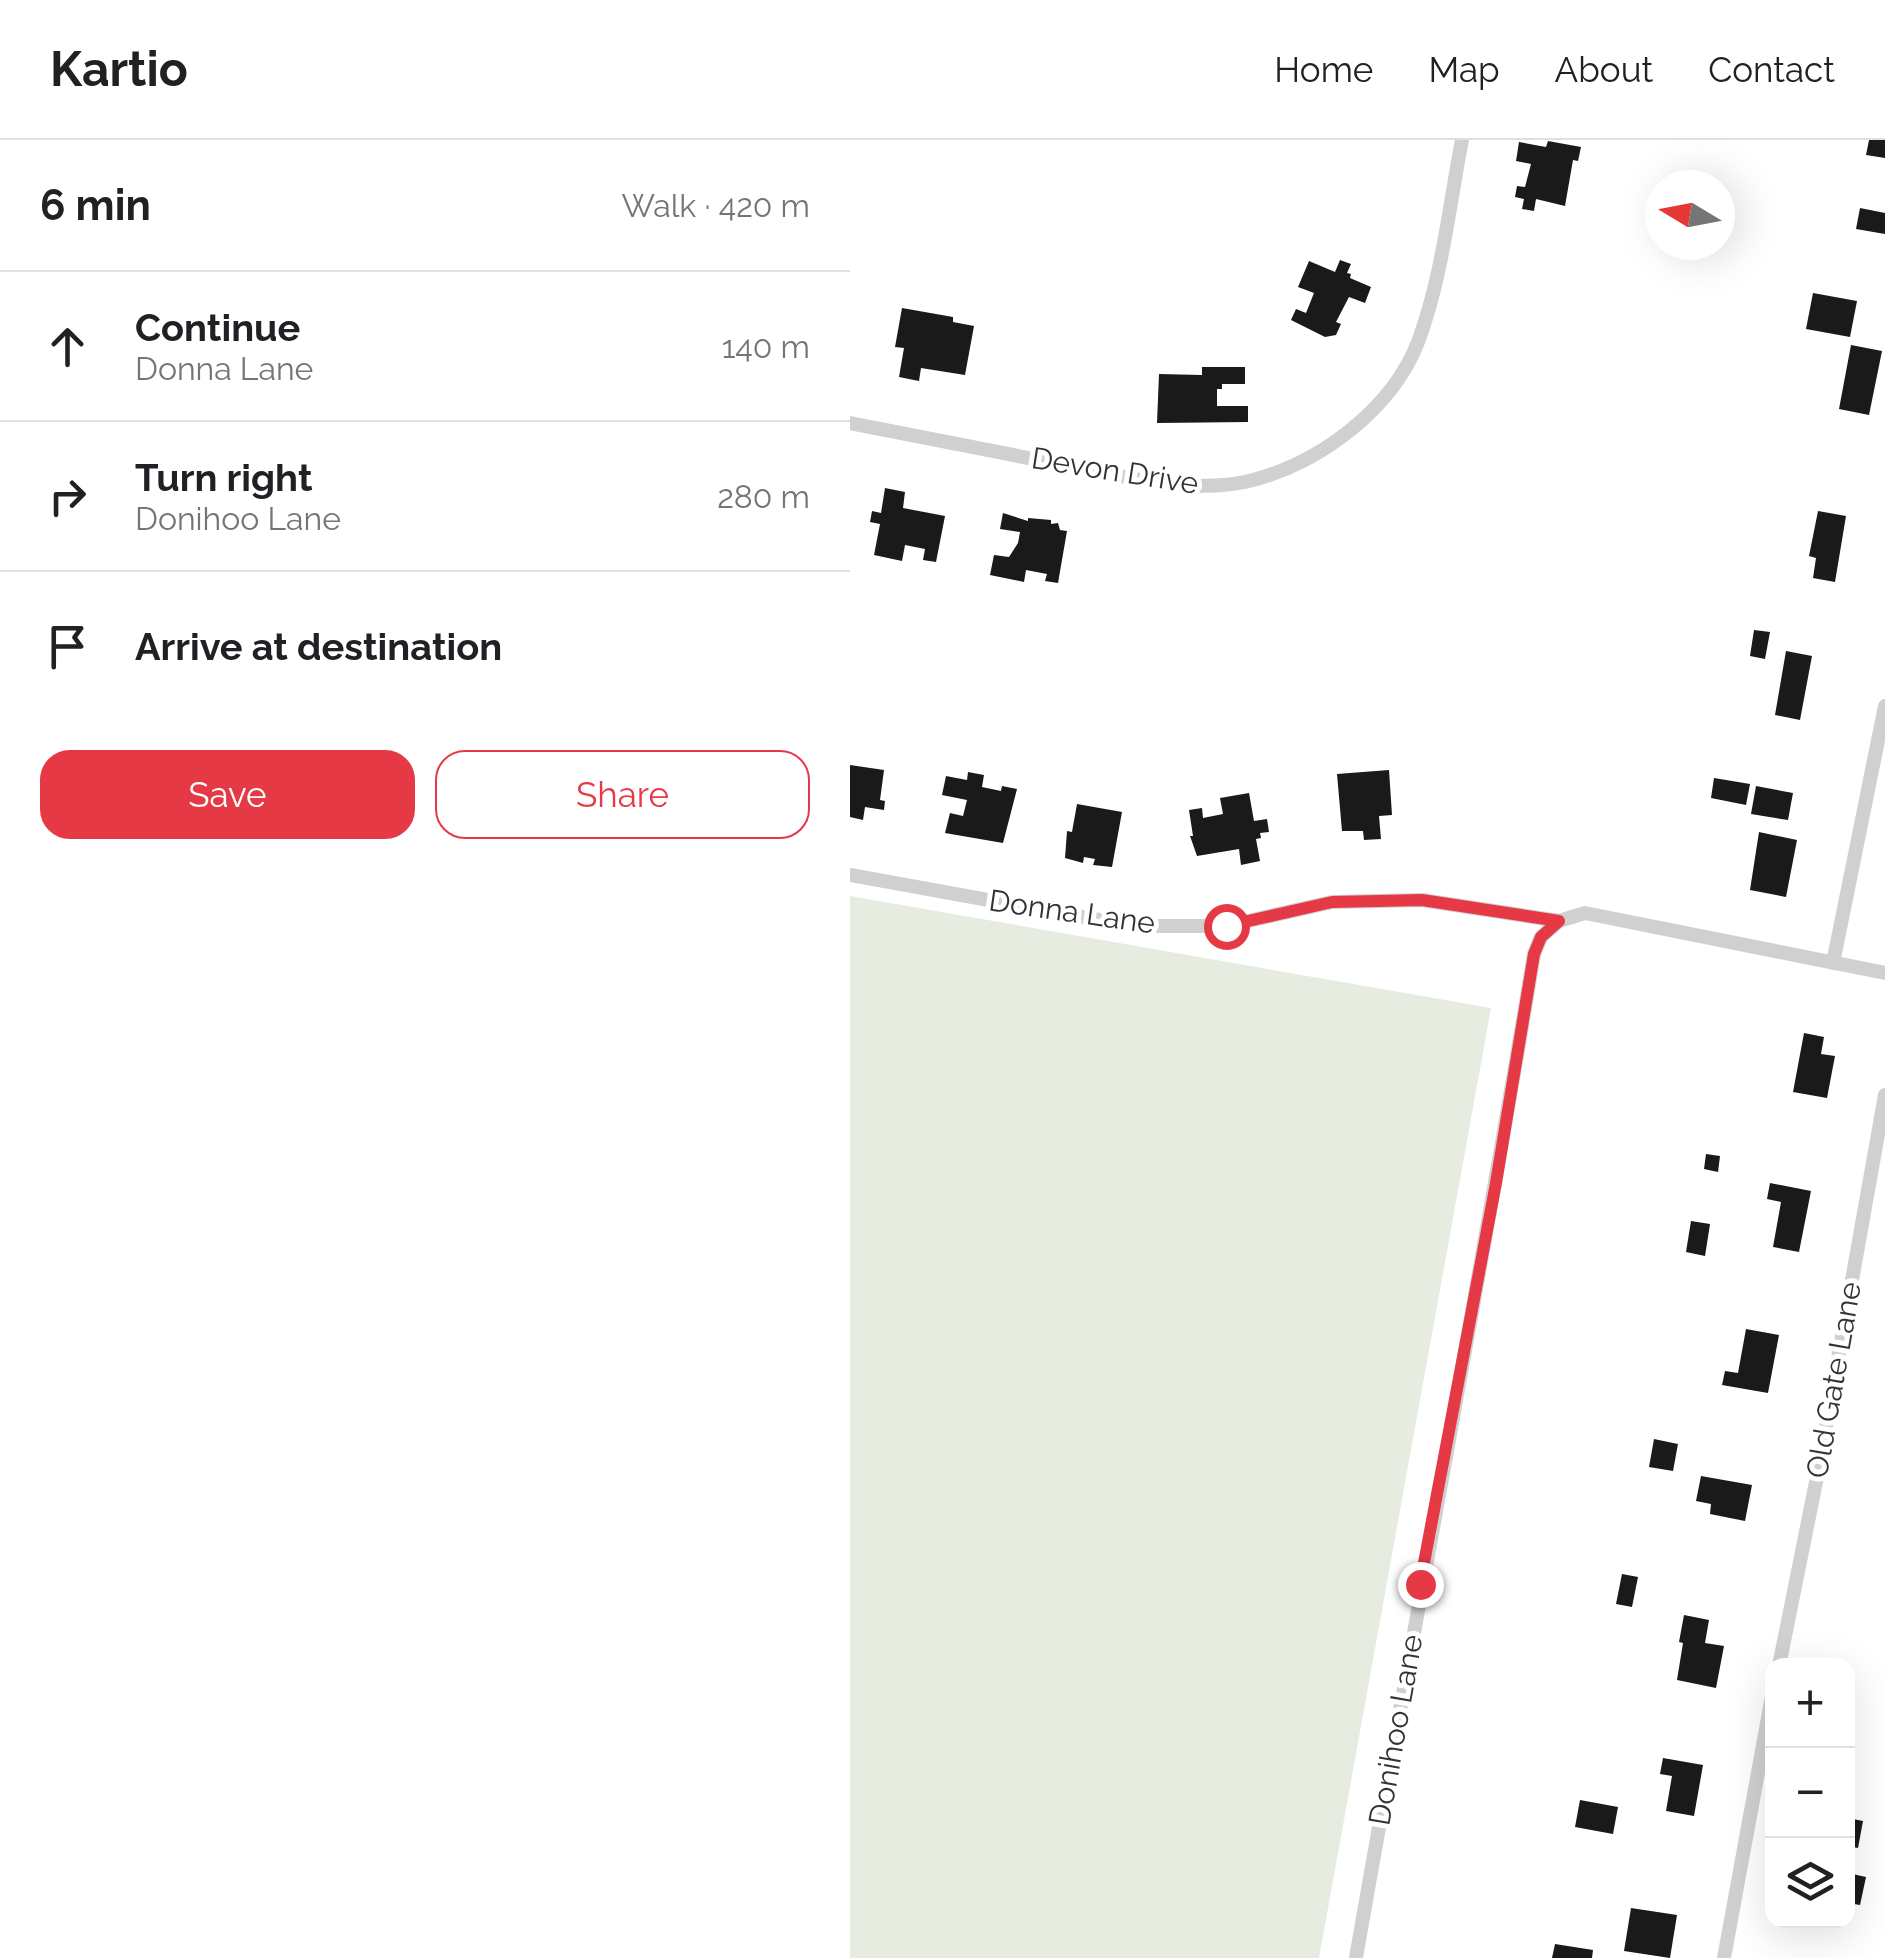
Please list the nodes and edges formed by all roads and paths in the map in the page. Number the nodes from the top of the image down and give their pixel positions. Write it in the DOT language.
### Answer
graph roads {
  1 [pos="1462,140"];
  2 [pos="850,423"];
  3 [pos="1885,706"];
  4 [pos="850,875"];
  5 [pos="1559,921"];
  6 [pos="1834,963"];
  7 [pos="1885,973"];
  8 [pos="1885,1094"];
  9 [pos="1780,1658"];
  10 [pos="1765,1734"];
  11 [pos="1356,1958"];
  12 [pos="1724,1958"];
  1 -- 2 [label="street, Devon Drive"];
  3 -- 6 [label="street"];
  4 -- 5 [label="street, Donna Lane"];
  5 -- 6 [label="street, Donna Lane"];
  5 -- 11 [label="street, Donihoo Lane"];
  6 -- 7 [label="street, Donna Lane"];
  8 -- 9 [label="street, Old Gate Lane"];
  10 -- 12 [label="street"];
}
